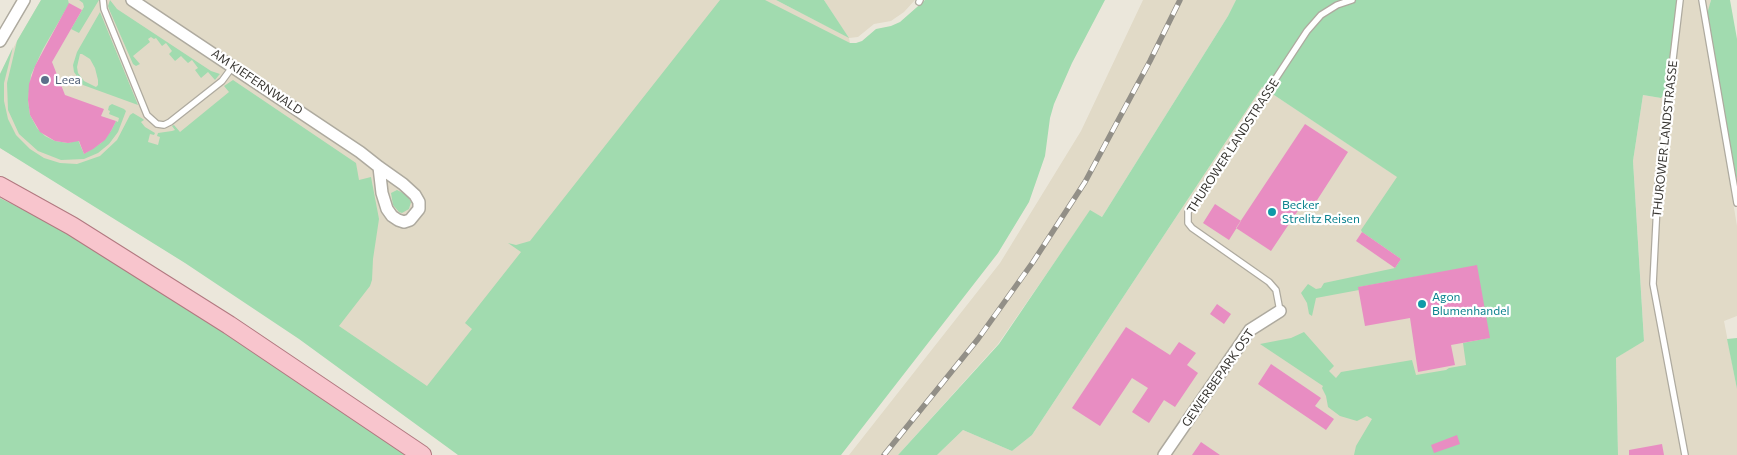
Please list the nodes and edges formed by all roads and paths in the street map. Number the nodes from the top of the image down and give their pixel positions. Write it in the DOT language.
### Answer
graph roads {
  1 [pos="24,0"];
  2 [pos="103,0"];
  3 [pos="132,0"];
  4 [pos="1352,0"];
  5 [pos="1680,0"];
  6 [pos="1702,0"];
  7 [pos="0,41"];
  8 [pos="233,66"];
  9 [pos="379,168"];
  10 [pos="0,186"];
  11 [pos="1737,203"];
  12 [pos="1280,311"];
  13 [pos="422,455"];
  14 [pos="1164,455"];
  15 [pos="1685,455"];
  1 -- 7 [label="street"];
  2 -- 8 [label="lane"];
  3 -- 8 [label="street, AM KIEFERNWALD"];
  4 -- 12 [label="lane, THUROWER LANDSTRASSE"];
  5 -- 15 [label="lane, THUROWER LANDSTRASSE"];
  6 -- 11 [label="lane"];
  8 -- 9 [label="street, AM KIEFERNWALD"];
  9 -- 9 [label="street, AM KIEFERNWALD"];
  10 -- 13 [label="main road"];
  12 -- 14 [label="street, GEWERBEPARK OST"];
}
